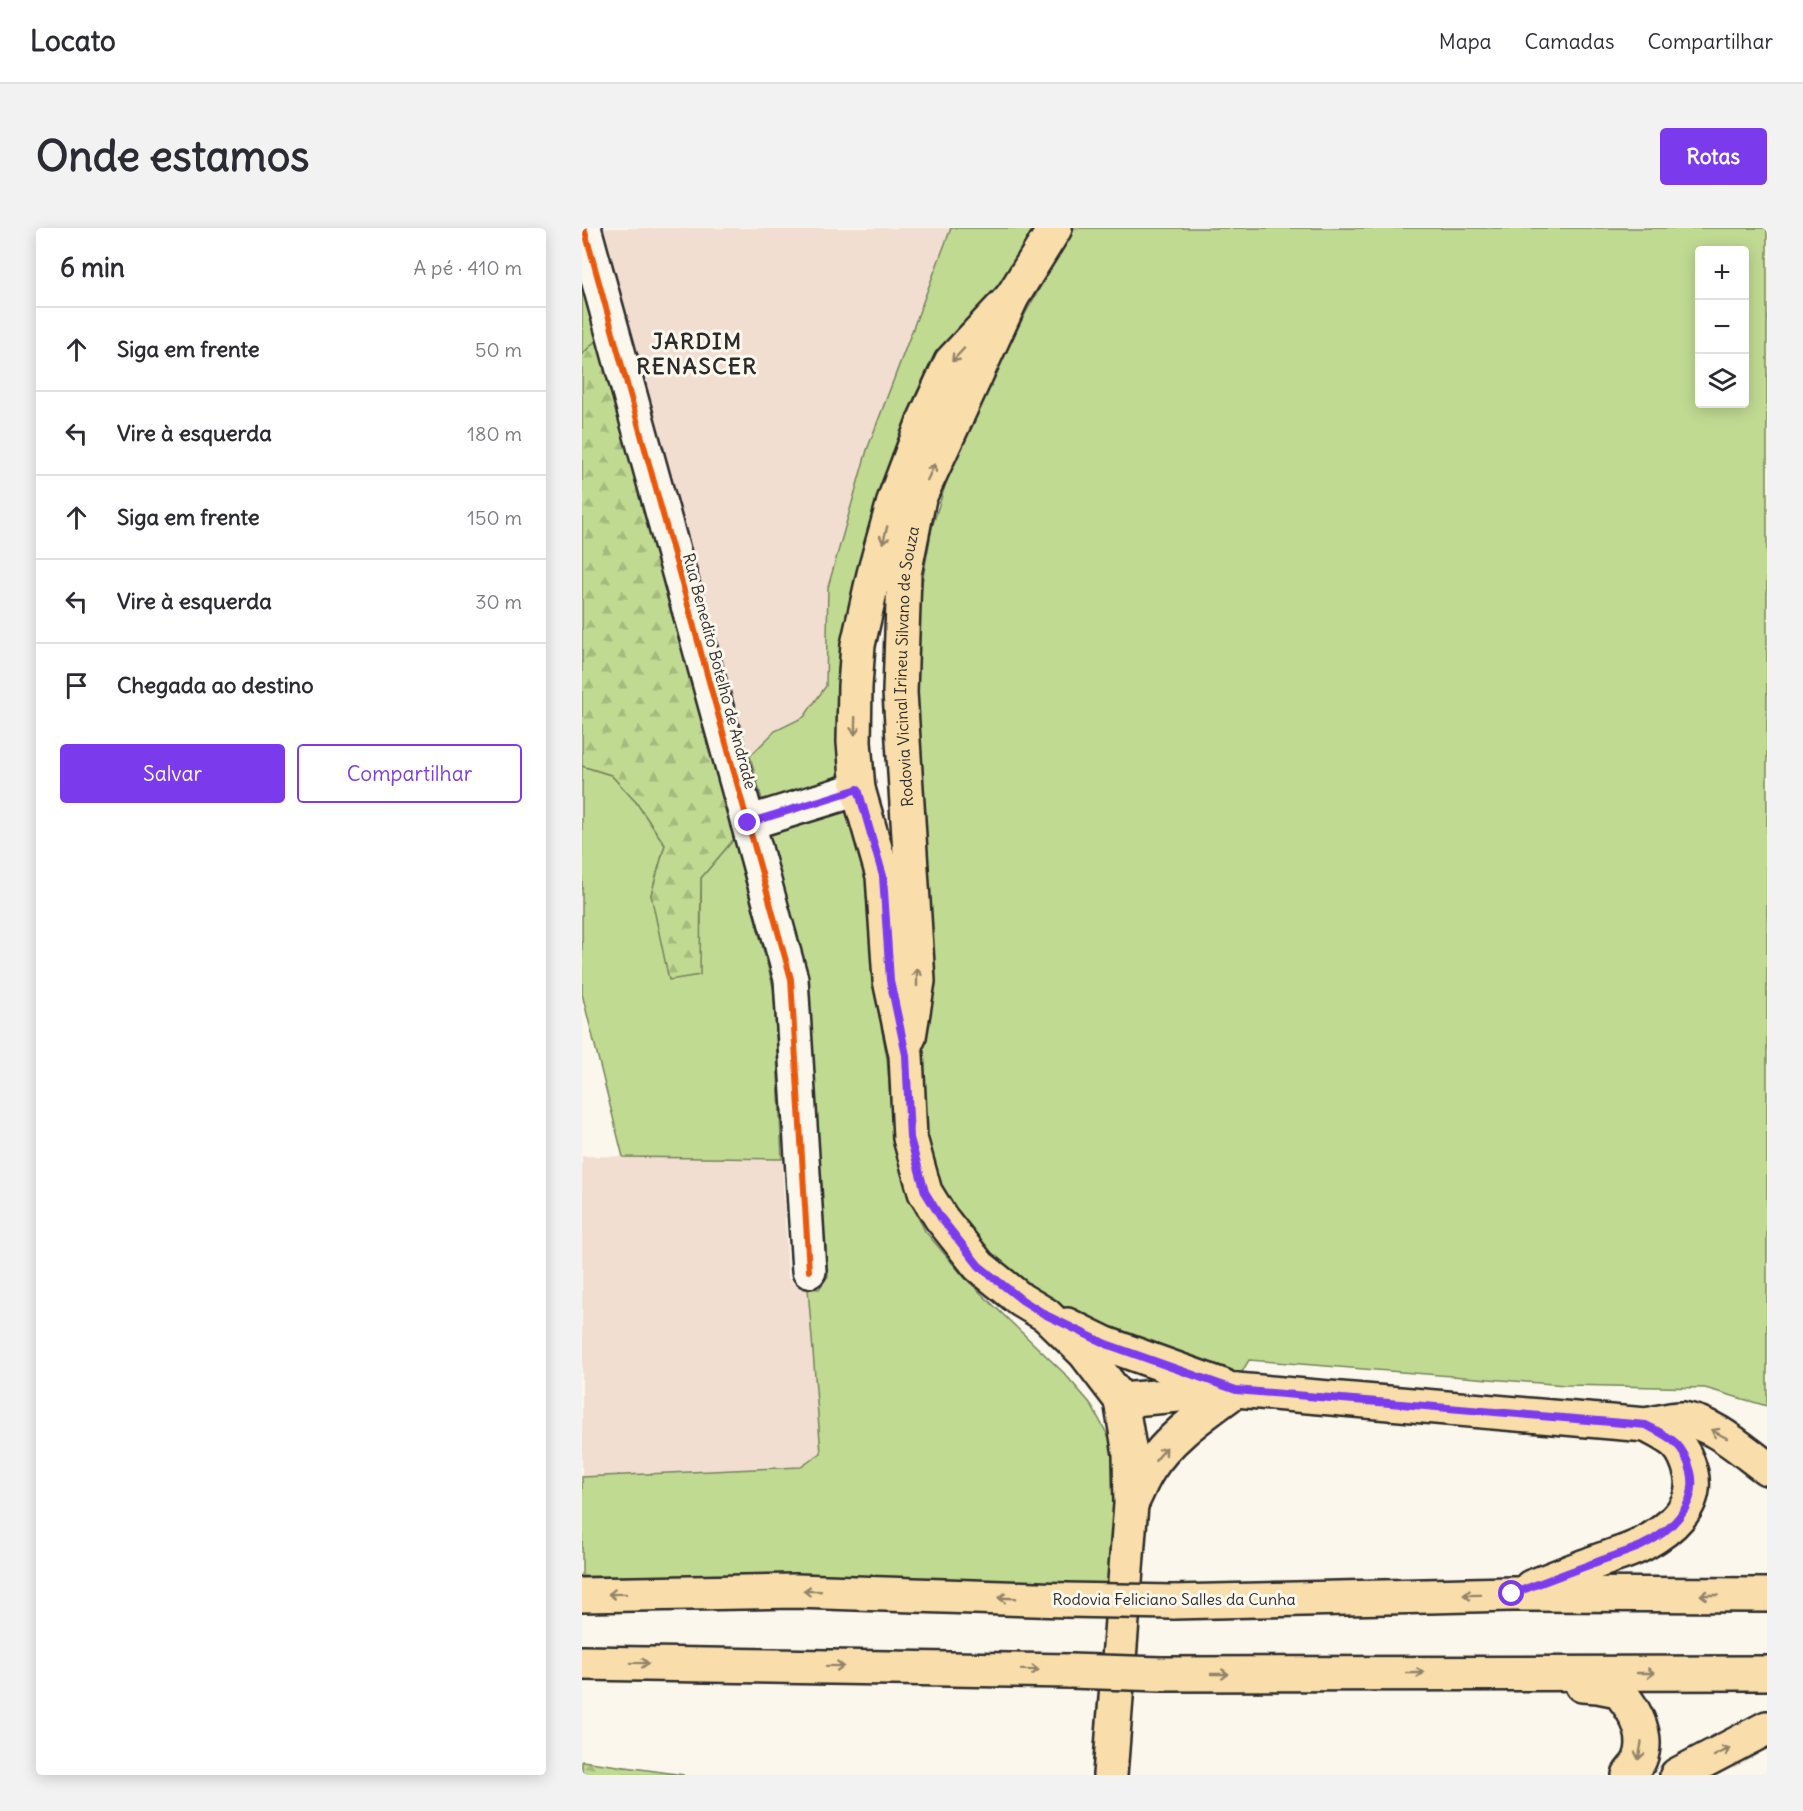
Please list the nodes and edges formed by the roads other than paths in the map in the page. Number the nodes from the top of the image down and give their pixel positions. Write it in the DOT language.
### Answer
graph roads {
  1 [pos="584,228"];
  2 [pos="1055,228"];
  3 [pos="1012,297"];
  4 [pos="855,686"];
  5 [pos="900,692"];
  6 [pos="860,796"];
  7 [pos="907,797"];
  8 [pos="748,823"];
  9 [pos="906,1055"];
  10 [pos="809,1270"];
  11 [pos="1046,1315"];
  12 [pos="1236,1390"];
  13 [pos="1121,1400"];
  14 [pos="1646,1425"];
  15 [pos="1767,1468"];
  16 [pos="1131,1504"];
  17 [pos="1512,1594"];
  18 [pos="582,1595"];
  19 [pos="1767,1595"];
  20 [pos="582,1663"];
  21 [pos="1482,1673"];
  22 [pos="1767,1673"];
  23 [pos="1767,1728"];
  24 [pos="1110,1775"];
  25 [pos="1629,1775"];
  26 [pos="1677,1775"];
  1 -- 8 [label="street, Rua Benedito Botelho de Andrade"];
  2 -- 3 [label="main road, Rodovia Vicinal Irineu Silvano de Souza"];
  3 -- 4 [label="main road, Rodovia Vicinal Irineu Silvano de Souza, one-way"];
  5 -- 3 [label="main road, Rodovia Vicinal Irineu Silvano de Souza, one-way"];
  4 -- 5 [label="main road"];
  4 -- 6 [label="main road, Rodovia Vicinal Irineu Silvano de Souza, one-way"];
  5 -- 7 [label="main road, Rodovia Vicinal Irineu Silvano de Souza"];
  6 -- 7 [label="main road"];
  6 -- 8 [label="street"];
  6 -- 9 [label="main road, Rodovia Vicinal Irineu Silvano de Souza"];
  9 -- 7 [label="main road, Rodovia Vicinal Irineu Silvano de Souza, one-way"];
  8 -- 10 [label="street, Rua Benedito Botelho de Andrade"];
  9 -- 11 [label="main road, Rodovia Vicinal Irineu Silvano de Souza"];
  11 -- 12 [label="main road"];
  11 -- 13 [label="main road, Rodovia Vicinal Irineu Silvano de Souza"];
  12 -- 13 [label="main road"];
  12 -- 14 [label="main road"];
  16 -- 12 [label="main road, one-way"];
  13 -- 16 [label="main road, Rodovia Vicinal Irineu Silvano de Souza"];
  15 -- 14 [label="main road, one-way"];
  14 -- 17 [label="main road"];
  16 -- 24 [label="main road, Rodovia Vicinal Irineu Silvano de Souza"];
  17 -- 18 [label="main road, Rodovia Feliciano Salles da Cunha, one-way, bridge"];
  19 -- 17 [label="main road, Rodovia Feliciano Salles da Cunha, one-way"];
  20 -- 21 [label="main road, one-way, bridge"];
  21 -- 22 [label="main road, one-way"];
  21 -- 25 [label="main road, one-way"];
  26 -- 23 [label="main road, one-way"];
}
